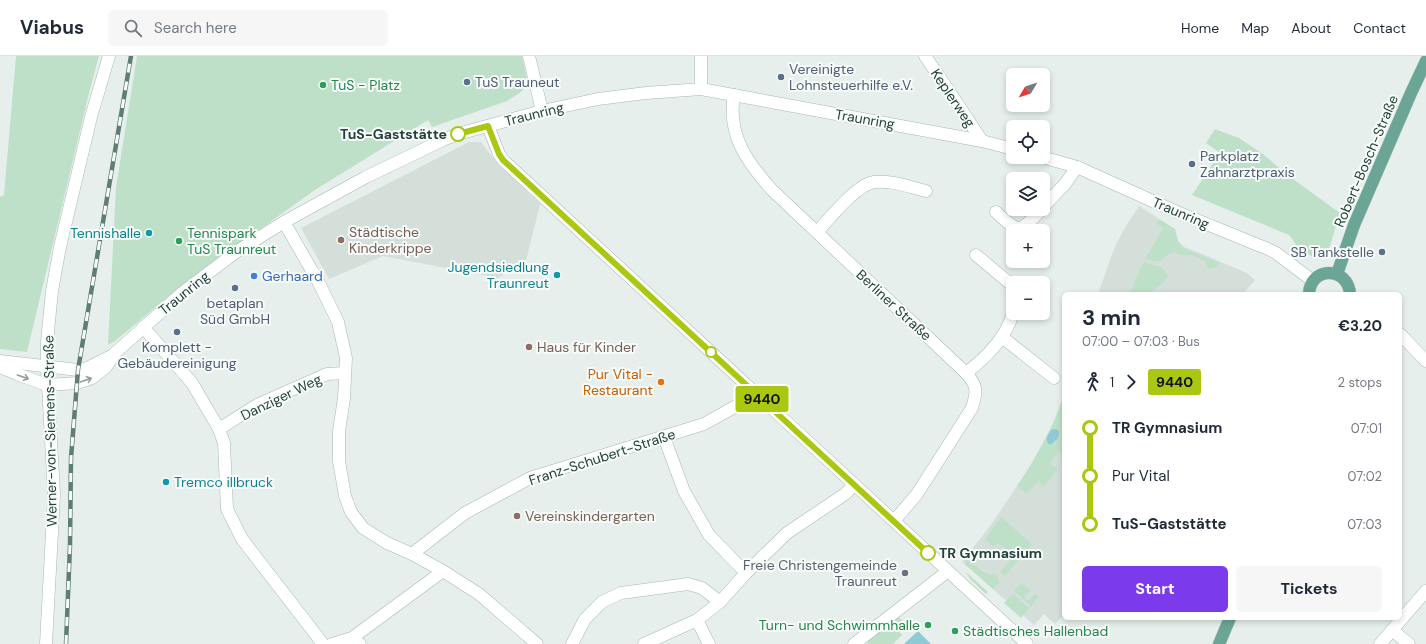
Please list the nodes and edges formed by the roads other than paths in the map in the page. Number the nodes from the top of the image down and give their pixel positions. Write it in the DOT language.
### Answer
graph roads {
  1 [pos="109,56"];
  2 [pos="530,56"];
  3 [pos="701,56"];
  4 [pos="924,56"];
  5 [pos="1426,61"];
  6 [pos="700,89"];
  7 [pos="734,95"];
  8 [pos="542,111"];
  9 [pos="488,126"];
  10 [pos="982,141"];
  11 [pos="1006,147"];
  12 [pos="1050,160"];
  13 [pos="1077,168"];
  14 [pos="926,191"];
  15 [pos="1050,200"];
  16 [pos="996,212"];
  17 [pos="1035,216"];
  18 [pos="284,222"];
  19 [pos="818,232"];
  20 [pos="976,255"];
  21 [pos="1337,274"];
  22 [pos="1006,280"];
  23 [pos="1313,281"];
  24 [pos="1309,292"];
  25 [pos="1349,292"];
  26 [pos="1010,320"];
  27 [pos="144,327"];
  28 [pos="1402,336"];
  29 [pos="1002,337"];
  30 [pos="115,353"];
  31 [pos="1426,359"];
  32 [pos="0,361"];
  33 [pos="0,367"];
  34 [pos="47,367"];
  35 [pos="345,373"];
  36 [pos="966,373"];
  37 [pos="1054,378"];
  38 [pos="47,385"];
  39 [pos="754,392"];
  40 [pos="219,429"];
  41 [pos="664,437"];
  42 [pos="854,485"];
  43 [pos="894,521"];
  44 [pos="412,554"];
  45 [pos="443,571"];
  46 [pos="948,571"];
  47 [pos="746,573"];
  48 [pos="1426,591"];
  49 [pos="720,602"];
  50 [pos="1402,619"];
  51 [pos="697,620"];
  52 [pos="1229,620"];
  53 [pos="1401,620"];
  54 [pos="1392,630"];
  55 [pos="356,641"];
  56 [pos="46,644"];
  57 [pos="323,644"];
  58 [pos="332,644"];
  59 [pos="537,644"];
  60 [pos="572,644"];
  61 [pos="644,644"];
  62 [pos="709,644"];
  63 [pos="854,644"];
  64 [pos="1027,644"];
  65 [pos="1219,644"];
  66 [pos="1380,644"];
  67 [pos="1409,644"];
  1 -- 34 [label="street, Werner-von-Siemens-Straße"];
  2 -- 8 [label="street"];
  3 -- 6 [label="street"];
  4 -- 10 [label="street, Keplerweg"];
  5 -- 21 [label="main road, Robert-Bosch-Straße"];
  6 -- 7 [label="street, Traunring"];
  6 -- 8 [label="street, Traunring"];
  7 -- 10 [label="street, Traunring"];
  7 -- 19 [label="street, Berliner Straße"];
  8 -- 9 [label="street, Traunring"];
  9 -- 18 [label="street, Traunring"];
  9 -- 39 [label="street"];
  10 -- 11 [label="street, Traunring"];
  12 -- 13 [label="street, Traunring"];
  13 -- 15 [label="street"];
  13 -- 23 [label="street, Traunring"];
  14 -- 19 [label="street"];
  16 -- 17 [label="street"];
  18 -- 27 [label="street, Traunring"];
  18 -- 35 [label="street"];
  19 -- 36 [label="street, Berliner Straße"];
  20 -- 22 [label="street"];
  21 -- 23 [label="main road"];
  21 -- 25 [label="main road"];
  23 -- 24 [label="main road"];
  26 -- 29 [label="street"];
  27 -- 30 [label="street, Traunring"];
  27 -- 40 [label="street"];
  28 -- 31 [label="street"];
  29 -- 36 [label="street"];
  29 -- 37 [label="street"];
  30 -- 34 [label="street, Traunring"];
  38 -- 30 [label="street, Traunring, one-way"];
  32 -- 34 [label="street, Traunring"];
  33 -- 38 [label="street, one-way"];
  34 -- 38 [label="street, Werner-von-Siemens-Straße"];
  35 -- 40 [label="street, Danziger Weg"];
  35 -- 44 [label="street"];
  36 -- 43 [label="street, Berliner Straße"];
  38 -- 56 [label="street, Werner-von-Siemens-Straße"];
  39 -- 41 [label="street, Franz-Schubert-Straße"];
  39 -- 42 [label="street"];
  40 -- 57 [label="street"];
  41 -- 44 [label="street, Franz-Schubert-Straße"];
  41 -- 47 [label="street"];
  42 -- 43 [label="street"];
  42 -- 47 [label="street"];
  43 -- 46 [label="street"];
  44 -- 45 [label="street"];
  45 -- 55 [label="street"];
  45 -- 59 [label="street"];
  46 -- 63 [label="street"];
  46 -- 64 [label="street"];
  47 -- 49 [label="street"];
  48 -- 50 [label="street"];
  49 -- 51 [label="street"];
  49 -- 60 [label="street"];
  51 -- 61 [label="street"];
  51 -- 62 [label="street"];
  52 -- 65 [label="main road"];
  53 -- 54 [label="street"];
  54 -- 66 [label="street"];
  54 -- 67 [label="street"];
  55 -- 58 [label="street"];
}
